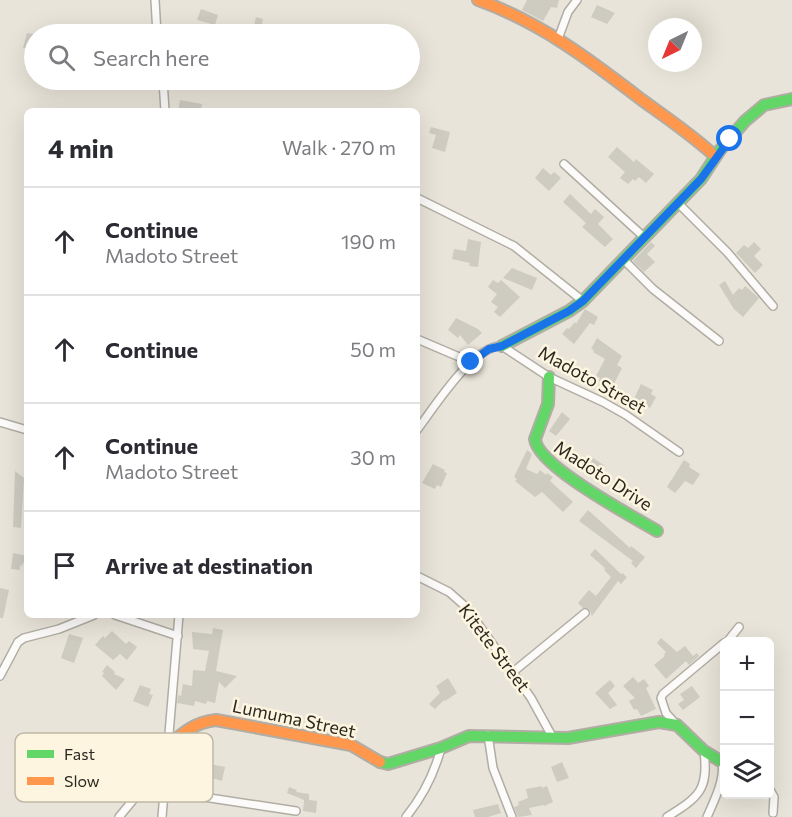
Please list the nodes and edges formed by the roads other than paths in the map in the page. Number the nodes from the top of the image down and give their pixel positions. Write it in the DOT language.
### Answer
graph roads {
  1 [pos="155,0"];
  2 [pos="478,0"];
  3 [pos="577,0"];
  4 [pos="156,24"];
  5 [pos="558,39"];
  6 [pos="163,90"];
  7 [pos="792,99"];
  8 [pos="165,108"];
  9 [pos="715,156"];
  10 [pos="564,164"];
  11 [pos="420,199"];
  12 [pos="678,203"];
  13 [pos="645,238"];
  14 [pos="623,259"];
  15 [pos="583,301"];
  16 [pos="773,306"];
  17 [pos="420,340"];
  18 [pos="719,341"];
  19 [pos="502,346"];
  20 [pos="471,362"];
  21 [pos="549,377"];
  22 [pos="0,422"];
  23 [pos="420,426"];
  24 [pos="24,429"];
  25 [pos="679,452"];
  26 [pos="657,531"];
  27 [pos="420,578"];
  28 [pos="585,613"];
  29 [pos="86,618"];
  30 [pos="124,618"];
  31 [pos="179,618"];
  32 [pos="740,627"];
  33 [pos="178,636"];
  34 [pos="731,637"];
  35 [pos="720,647"];
  36 [pos="513,672"];
  37 [pos="0,676"];
  38 [pos="677,725"];
  39 [pos="170,733"];
  40 [pos="183,733"];
  41 [pos="488,735"];
  42 [pos="553,738"];
  43 [pos="441,748"];
  44 [pos="704,751"];
  45 [pos="720,761"];
  46 [pos="720,781"];
  47 [pos="213,798"];
  48 [pos="774,799"];
  49 [pos="132,802"];
  50 [pos="163,802"];
  51 [pos="297,811"];
  52 [pos="773,813"];
  53 [pos="120,817"];
  54 [pos="162,817"];
  55 [pos="406,817"];
  56 [pos="512,817"];
  57 [pos="667,817"];
  58 [pos="707,817"];
  1 -- 4 [label="street"];
  2 -- 5 [label="street"];
  3 -- 5 [label="street"];
  5 -- 9 [label="street"];
  6 -- 8 [label="street"];
  7 -- 9 [label="street"];
  9 -- 12 [label="street"];
  10 -- 13 [label="street"];
  11 -- 15 [label="street"];
  12 -- 13 [label="street"];
  12 -- 16 [label="street"];
  13 -- 14 [label="street"];
  14 -- 15 [label="street"];
  14 -- 18 [label="street"];
  15 -- 19 [label="street"];
  17 -- 20 [label="street"];
  19 -- 20 [label="street"];
  19 -- 21 [label="street, Madoto Street"];
  20 -- 23 [label="street"];
  21 -- 25 [label="street, Madoto Street"];
  21 -- 26 [label="street, Madoto Drive"];
  22 -- 24 [label="street"];
  27 -- 36 [label="street, Kitete Street"];
  28 -- 36 [label="street"];
  29 -- 37 [label="street"];
  30 -- 33 [label="street"];
  31 -- 33 [label="street"];
  32 -- 34 [label="street"];
  33 -- 39 [label="street"];
  35 -- 38 [label="street"];
  36 -- 42 [label="street, Kitete Street"];
  38 -- 42 [label="street, Lumuma Street"];
  38 -- 44 [label="street"];
  40 -- 43 [label="street, Lumuma Street"];
  41 -- 42 [label="street, Lumuma Street"];
  41 -- 43 [label="street, Lumuma Street"];
  41 -- 56 [label="street"];
  43 -- 55 [label="street"];
  44 -- 45 [label="street"];
  44 -- 57 [label="street"];
  46 -- 58 [label="street"];
  47 -- 51 [label="street"];
  48 -- 52 [label="street"];
  49 -- 53 [label="street"];
  50 -- 54 [label="street"];
}
